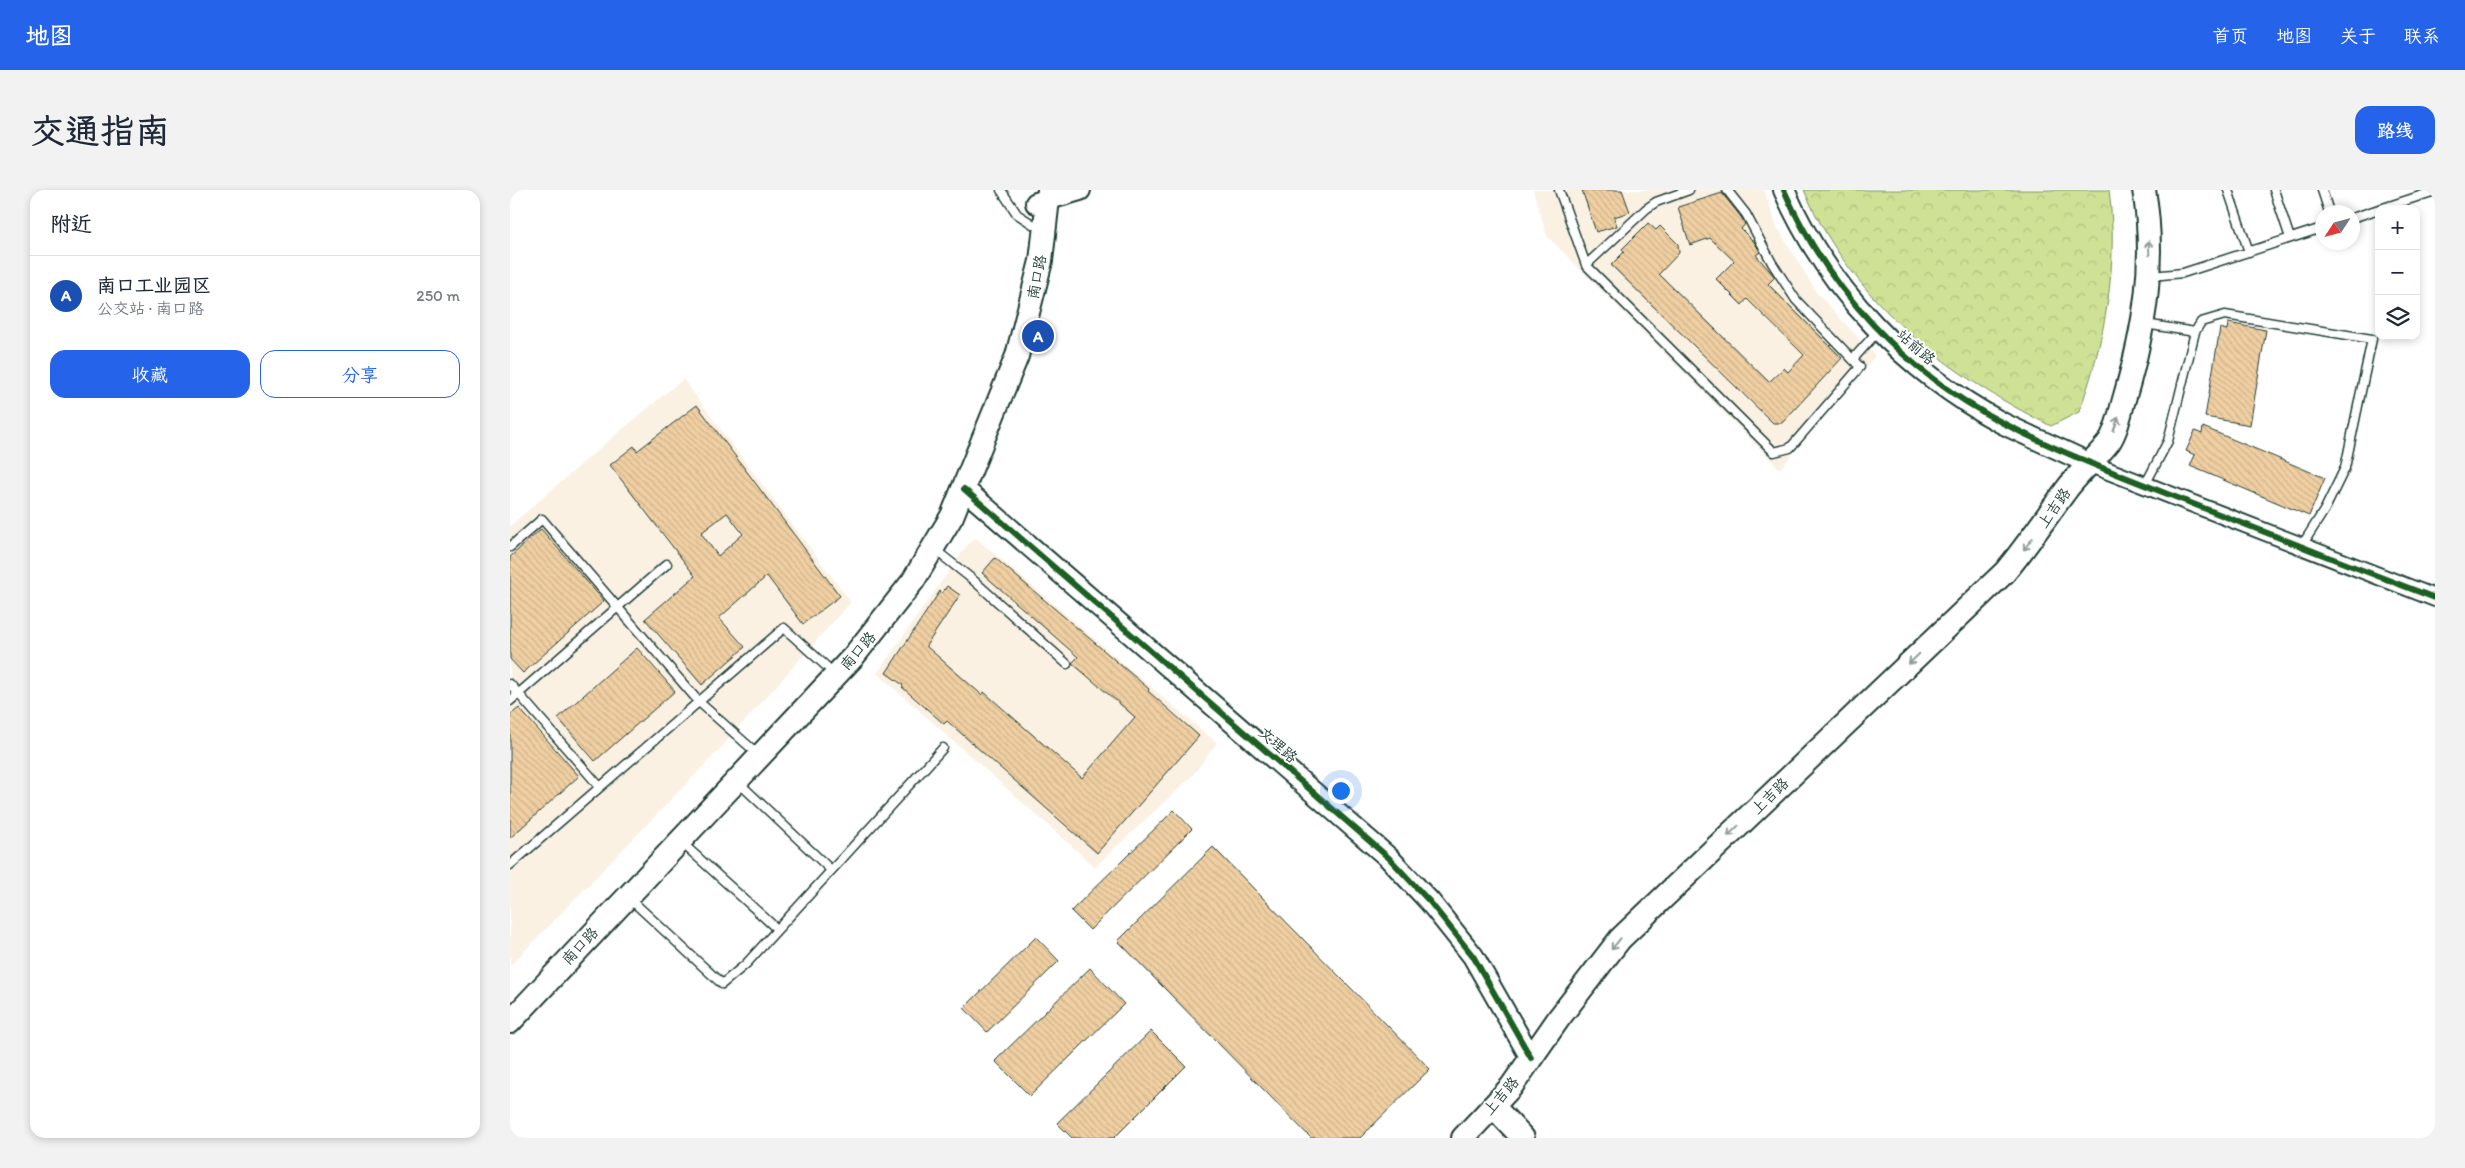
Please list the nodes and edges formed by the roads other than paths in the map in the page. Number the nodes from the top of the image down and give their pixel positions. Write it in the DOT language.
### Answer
graph roads {
  1 [pos="1001,190"];
  2 [pos="1080,190"];
  3 [pos="1559,190"];
  4 [pos="1661,190"];
  5 [pos="1689,190"];
  6 [pos="1728,190"];
  7 [pos="1784,190"];
  8 [pos="2128,190"];
  9 [pos="2144,190"];
  10 [pos="2228,190"];
  11 [pos="2274,190"];
  12 [pos="2322,190"];
  13 [pos="2435,191"];
  14 [pos="1664,199"];
  15 [pos="1041,201"];
  16 [pos="2327,205"];
  17 [pos="2391,205"];
  18 [pos="2375,210"];
  19 [pos="2360,215"];
  20 [pos="2315,230"];
  21 [pos="2290,238"];
  22 [pos="2249,252"];
  23 [pos="1586,265"];
  24 [pos="2149,276"];
  25 [pos="2142,324"];
  26 [pos="1878,330"];
  27 [pos="2195,332"];
  28 [pos="1852,359"];
  29 [pos="2088,463"];
  30 [pos="2145,485"];
  31 [pos="964,489"];
  32 [pos="510,547"];
  33 [pos="2302,547"];
  34 [pos="933,549"];
  35 [pos="667,564"];
  36 [pos="2435,598"];
  37 [pos="617,607"];
  38 [pos="1067,664"];
  39 [pos="827,667"];
  40 [pos="510,684"];
  41 [pos="518,694"];
  42 [pos="510,701"];
  43 [pos="698,702"];
  44 [pos="751,748"];
  45 [pos="944,748"];
  46 [pos="737,780"];
  47 [pos="600,787"];
  48 [pos="680,841"];
  49 [pos="510,865"];
  50 [pos="830,870"];
  51 [pos="627,896"];
  52 [pos="778,930"];
  53 [pos="510,1004"];
  54 [pos="510,1022"];
  55 [pos="1531,1058"];
  56 [pos="1496,1123"];
  57 [pos="1463,1138"];
  58 [pos="1523,1138"];
  1 -- 15 [label="lane"];
  2 -- 15 [label="street"];
  3 -- 23 [label="lane"];
  4 -- 14 [label="lane"];
  5 -- 14 [label="lane"];
  6 -- 28 [label="lane"];
  7 -- 26 [label="street, 站前路"];
  8 -- 29 [label="main road, 上吉路"];
  24 -- 9 [label="main road, 上吉路, one-way"];
  10 -- 22 [label="lane"];
  11 -- 21 [label="lane"];
  12 -- 16 [label="lane"];
  13 -- 17 [label="lane"];
  14 -- 23 [label="lane"];
  15 -- 31 [label="main road, 南口路"];
  15 -- 39 [label="main road, 南口路"];
  18 -- 19 [label="lane"];
  20 -- 21 [label="lane"];
  21 -- 22 [label="lane"];
  22 -- 24 [label="lane"];
  23 -- 28 [label="lane"];
  24 -- 25 [label="main road, 上吉路"];
  25 -- 27 [label="lane"];
  29 -- 25 [label="main road, 上吉路, one-way"];
  26 -- 28 [label="lane"];
  26 -- 29 [label="street, 站前路"];
  27 -- 30 [label="lane"];
  27 -- 33 [label="lane"];
  29 -- 30 [label="street"];
  29 -- 55 [label="main road, 上吉路, one-way"];
  29 -- 56 [label="main road, 上吉路"];
  30 -- 33 [label="street"];
  31 -- 34 [label="main road, 南口路"];
  31 -- 55 [label="street, 文理路"];
  32 -- 37 [label="lane"];
  33 -- 36 [label="street"];
  34 -- 38 [label="lane"];
  34 -- 46 [label="main road, 南口路"];
  35 -- 37 [label="lane"];
  37 -- 41 [label="lane"];
  37 -- 43 [label="lane"];
  39 -- 43 [label="lane"];
  39 -- 44 [label="main road, 南口路"];
  40 -- 41 [label="lane"];
  41 -- 42 [label="lane"];
  41 -- 47 [label="lane"];
  43 -- 44 [label="lane"];
  43 -- 47 [label="lane"];
  44 -- 53 [label="main road, 南口路"];
  45 -- 50 [label="lane"];
  46 -- 48 [label="main road, 南口路"];
  46 -- 50 [label="lane"];
  47 -- 49 [label="lane"];
  48 -- 51 [label="main road, 南口路"];
  48 -- 52 [label="lane"];
  50 -- 52 [label="lane"];
  51 -- 52 [label="lane"];
  51 -- 54 [label="main road, 南口路"];
  55 -- 56 [label="main road, 上吉路"];
  56 -- 57 [label="main road, 上吉路"];
  56 -- 58 [label="main road"];
}
